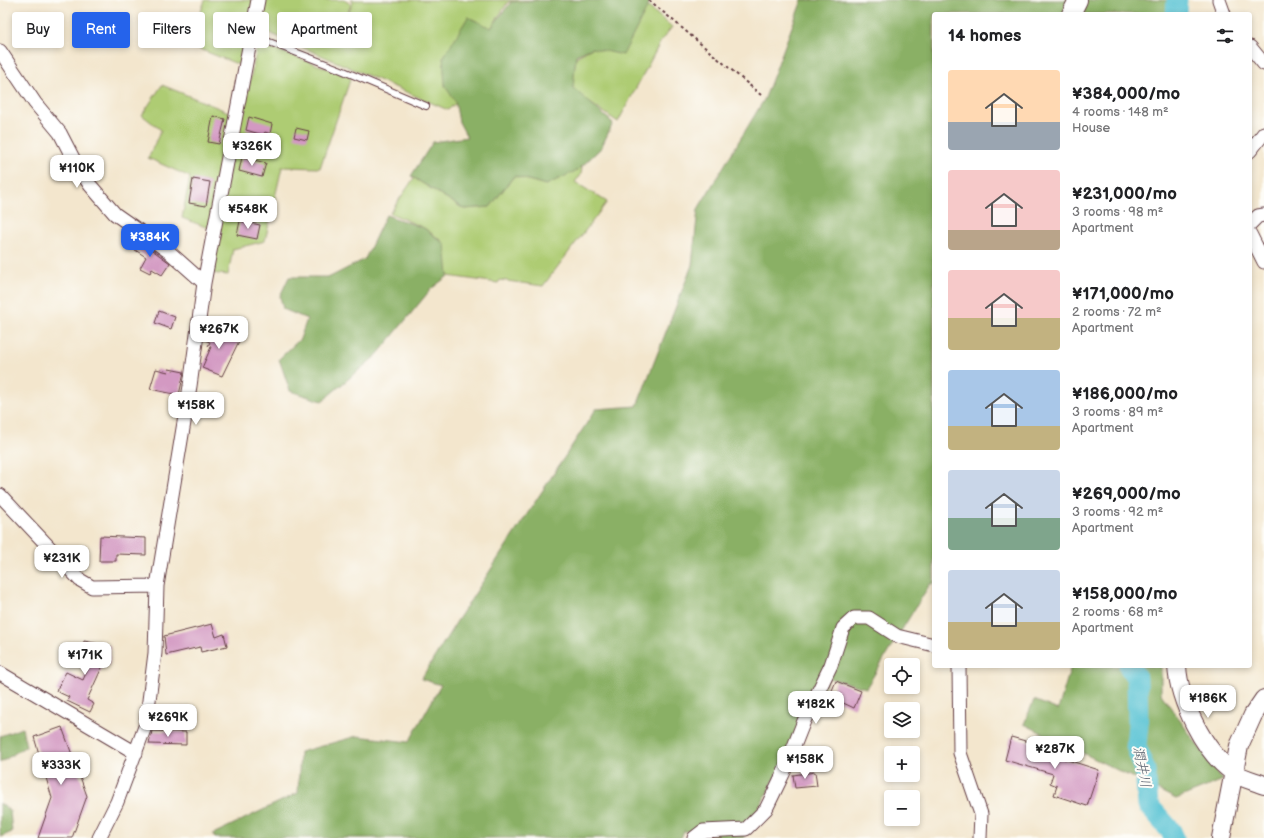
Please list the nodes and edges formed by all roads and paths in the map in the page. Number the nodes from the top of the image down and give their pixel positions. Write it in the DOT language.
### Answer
graph roads {
  1 [pos="258,0"];
  2 [pos="649,0"];
  3 [pos="1078,0"];
  4 [pos="1219,0"];
  5 [pos="256,12"];
  6 [pos="1072,12"];
  7 [pos="1223,12"];
  8 [pos="269,42"];
  9 [pos="249,48"];
  10 [pos="1252,49"];
  11 [pos="0,51"];
  12 [pos="1264,64"];
  13 [pos="761,95"];
  14 [pos="426,106"];
  15 [pos="1264,133"];
  16 [pos="1252,148"];
  17 [pos="1264,215"];
  18 [pos="1252,222"];
  19 [pos="1252,238"];
  20 [pos="1264,262"];
  21 [pos="204,283"];
  22 [pos="0,495"];
  23 [pos="157,586"];
  24 [pos="932,644"];
  25 [pos="959,668"];
  26 [pos="1178,668"];
  27 [pos="0,673"];
  28 [pos="1264,700"];
  29 [pos="136,753"];
  30 [pos="1233,772"];
  31 [pos="1264,785"];
  32 [pos="99,838"];
  33 [pos="694,838"];
  34 [pos="980,838"];
  35 [pos="1221,838"];
  1 -- 5 [label="street"];
  2 -- 13 [label="path"];
  3 -- 6 [label="street"];
  4 -- 7 [label="street"];
  8 -- 14 [label="lane"];
  9 -- 21 [label="street"];
  10 -- 12 [label="street"];
  11 -- 21 [label="street"];
  15 -- 16 [label="street"];
  17 -- 18 [label="street"];
  19 -- 20 [label="street"];
  21 -- 23 [label="street"];
  22 -- 23 [label="street"];
  23 -- 29 [label="street"];
  24 -- 33 [label="street"];
  25 -- 34 [label="street"];
  26 -- 30 [label="street"];
  27 -- 29 [label="street"];
  28 -- 30 [label="street"];
  29 -- 32 [label="street"];
  30 -- 31 [label="street"];
  30 -- 35 [label="street"];
}
